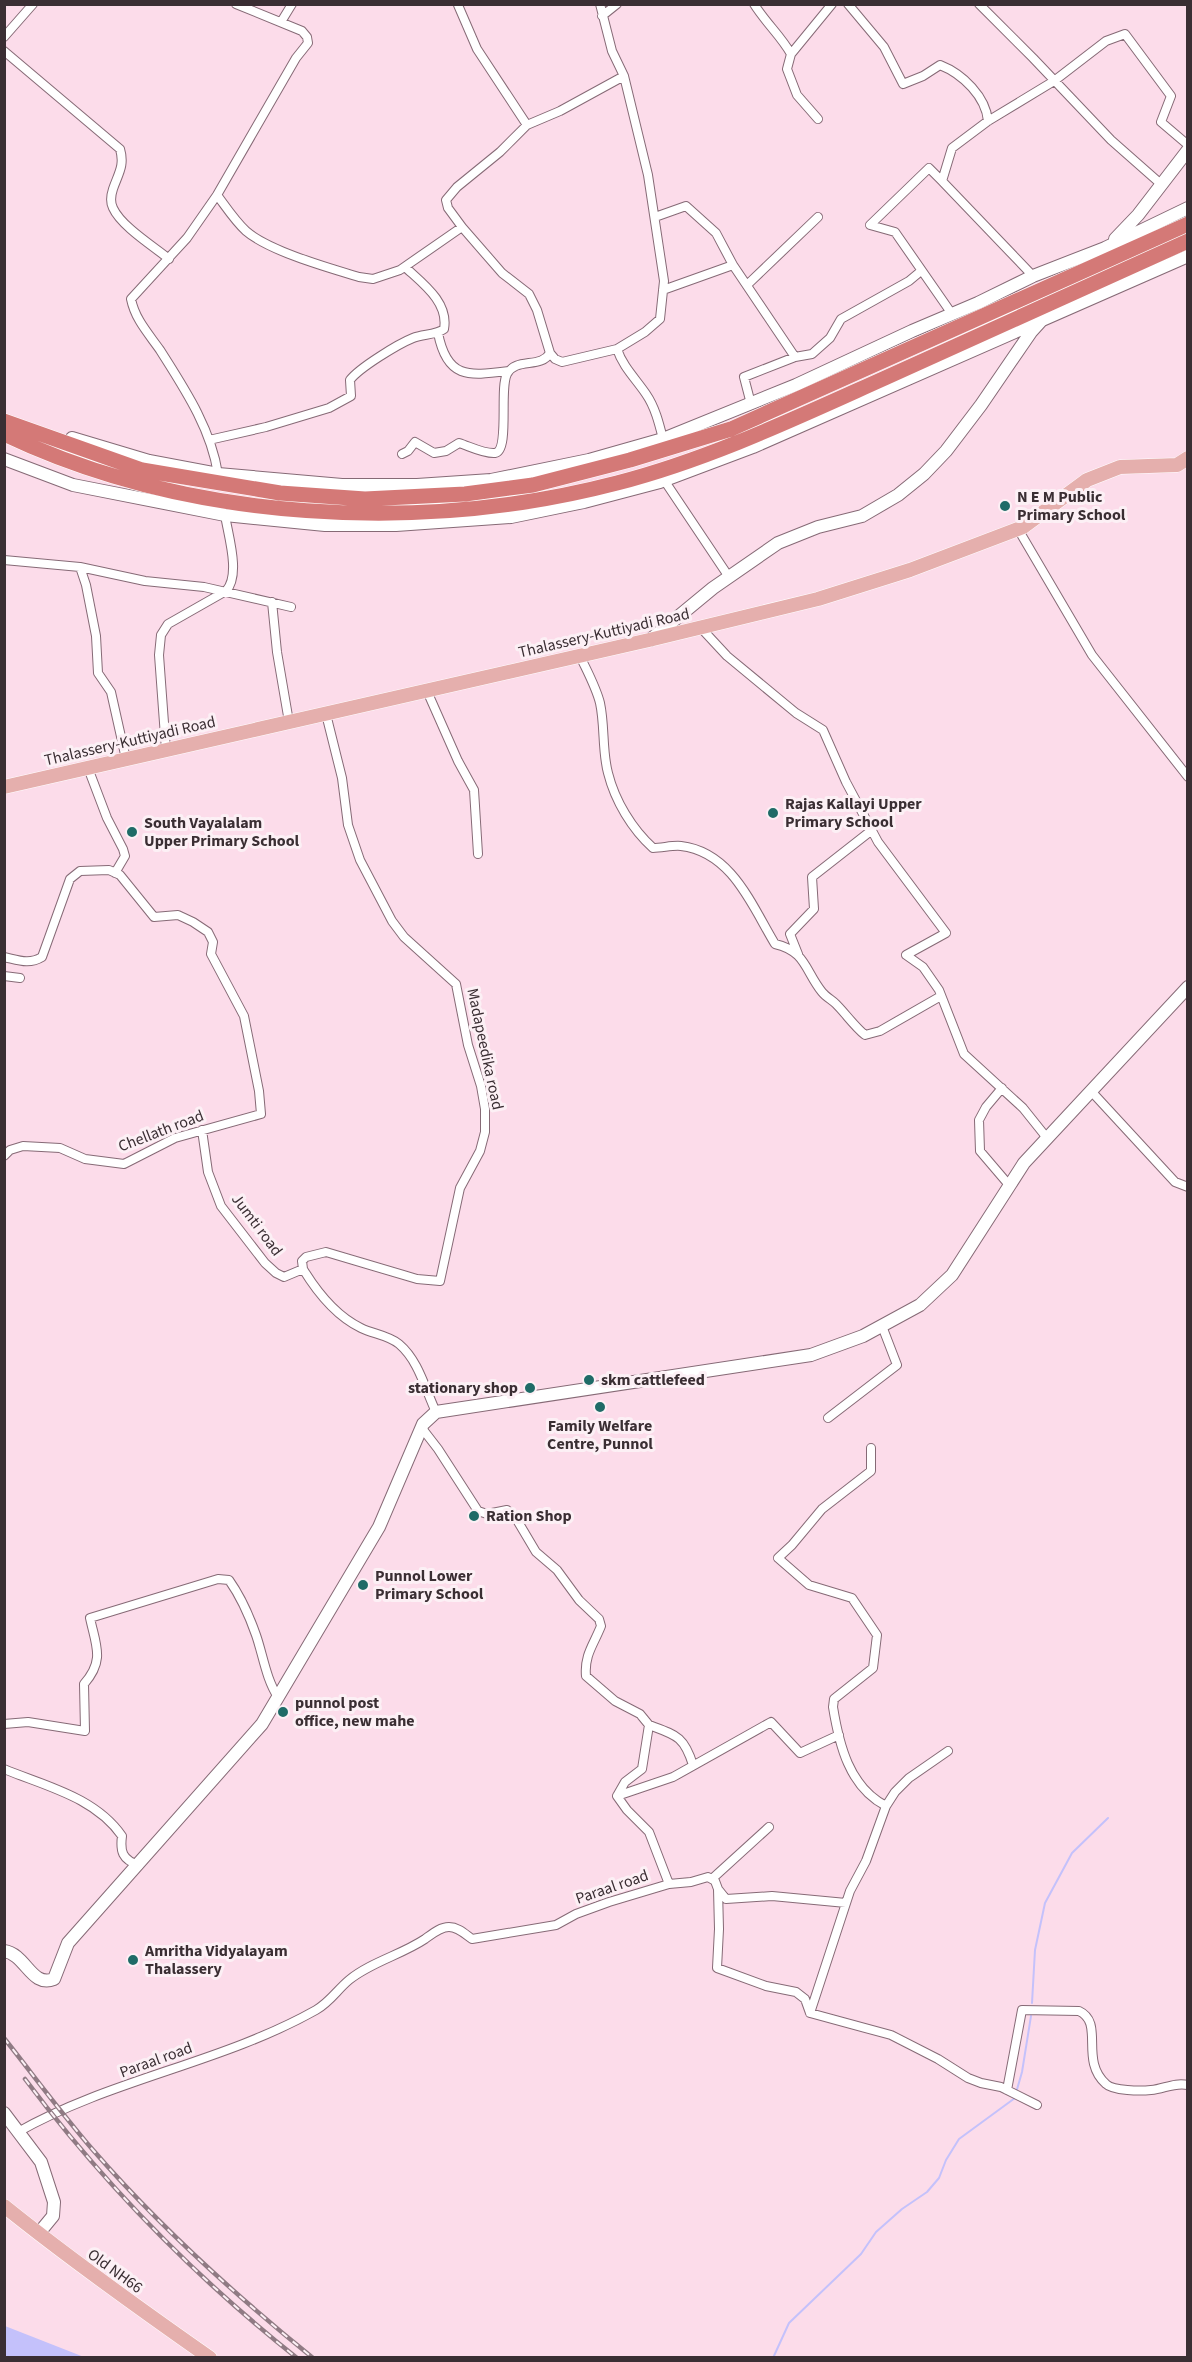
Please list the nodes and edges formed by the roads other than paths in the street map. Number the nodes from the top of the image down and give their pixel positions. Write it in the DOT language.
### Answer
graph roads {
  1 [pos="33,4"];
  2 [pos="236,4"];
  3 [pos="292,4"];
  4 [pos="600,4"];
  5 [pos="617,4"];
  6 [pos="754,4"];
  7 [pos="832,4"];
  8 [pos="848,4"];
  9 [pos="979,4"];
  10 [pos="457,5"];
  11 [pos="602,16"];
  12 [pos="282,22"];
  13 [pos="4,37"];
  14 [pos="4,51"];
  15 [pos="791,54"];
  16 [pos="624,76"];
  17 [pos="1054,81"];
  18 [pos="818,119"];
  19 [pos="988,121"];
  20 [pos="526,125"];
  21 [pos="1188,145"];
  22 [pos="1188,150"];
  23 [pos="942,181"];
  24 [pos="1162,185"];
  25 [pos="217,195"];
  26 [pos="1188,208"];
  27 [pos="655,217"];
  28 [pos="818,217"];
  29 [pos="1188,224"];
  30 [pos="462,227"];
  31 [pos="1188,241"];
  32 [pos="1105,248"];
  33 [pos="1188,256"];
  34 [pos="168,259"];
  35 [pos="733,265"];
  36 [pos="405,267"];
  37 [pos="921,271"];
  38 [pos="1033,276"];
  39 [pos="747,285"];
  40 [pos="663,290"];
  41 [pos="952,314"];
  42 [pos="1045,317"];
  43 [pos="438,333"];
  44 [pos="617,349"];
  45 [pos="550,353"];
  46 [pos="795,357"];
  47 [pos="508,371"];
  48 [pos="751,404"];
  49 [pos="4,413"];
  50 [pos="4,422"];
  51 [pos="4,434"];
  52 [pos="663,439"];
  53 [pos="209,440"];
  54 [pos="402,454"];
  55 [pos="1188,458"];
  56 [pos="4,459"];
  57 [pos="218,474"];
  58 [pos="664,480"];
  59 [pos="225,515"];
  60 [pos="1018,529"];
  61 [pos="4,560"];
  62 [pos="80,567"];
  63 [pos="729,577"];
  64 [pos="226,591"];
  65 [pos="273,602"];
  66 [pos="291,607"];
  67 [pos="701,628"];
  68 [pos="649,640"];
  69 [pos="580,656"];
  70 [pos="427,691"];
  71 [pos="326,714"];
  72 [pos="289,722"];
  73 [pos="165,750"];
  74 [pos="126,759"];
  75 [pos="88,768"];
  76 [pos="1188,777"];
  77 [pos="4,787"];
  78 [pos="872,830"];
  79 [pos="478,854"];
  80 [pos="115,873"];
  81 [pos="798,955"];
  82 [pos="4,957"];
  83 [pos="4,976"];
  84 [pos="20,978"];
  85 [pos="1188,987"];
  86 [pos="941,996"];
  87 [pos="1002,1088"];
  88 [pos="1091,1091"];
  89 [pos="202,1130"];
  90 [pos="1047,1138"];
  91 [pos="4,1156"];
  92 [pos="1009,1185"];
  93 [pos="1188,1187"];
  94 [pos="303,1269"];
  95 [pos="882,1326"];
  96 [pos="436,1412"];
  97 [pos="828,1418"];
  98 [pos="421,1427"];
  99 [pos="871,1448"];
  100 [pos="278,1697"];
  101 [pos="4,1724"];
  102 [pos="649,1725"];
  103 [pos="839,1735"];
  104 [pos="948,1750"];
  105 [pos="693,1765"];
  106 [pos="4,1769"];
  107 [pos="617,1796"];
  108 [pos="886,1806"];
  109 [pos="769,1827"];
  110 [pos="139,1864"];
  111 [pos="713,1878"];
  112 [pos="669,1884"];
  113 [pos="718,1889"];
  114 [pos="846,1903"];
  115 [pos="4,1951"];
  116 [pos="810,2013"];
  117 [pos="1188,2085"];
  118 [pos="1009,2092"];
  119 [pos="1037,2105"];
  120 [pos="4,2113"];
  121 [pos="18,2132"];
  122 [pos="4,2206"];
  123 [pos="39,2233"];
  124 [pos="210,2358"];
  1 -- 13 [label="street"];
  2 -- 12 [label="street"];
  3 -- 12 [label="street"];
  4 -- 11 [label="street"];
  5 -- 11 [label="street"];
  6 -- 15 [label="street"];
  7 -- 15 [label="street"];
  8 -- 19 [label="street"];
  9 -- 17 [label="street"];
  10 -- 20 [label="street"];
  11 -- 16 [label="street"];
  12 -- 25 [label="street"];
  14 -- 34 [label="street"];
  15 -- 18 [label="street"];
  16 -- 20 [label="street"];
  16 -- 27 [label="street"];
  17 -- 19 [label="street"];
  17 -- 21 [label="street"];
  17 -- 24 [label="street"];
  19 -- 23 [label="street"];
  20 -- 30 [label="street"];
  22 -- 24 [label="street"];
  23 -- 37 [label="street"];
  23 -- 38 [label="street"];
  24 -- 32 [label="street"];
  25 -- 34 [label="street"];
  25 -- 36 [label="street"];
  26 -- 32 [label="street"];
  27 -- 35 [label="street"];
  27 -- 40 [label="street"];
  28 -- 39 [label="street"];
  29 -- 50 [label="highway"];
  30 -- 36 [label="street"];
  30 -- 45 [label="street"];
  31 -- 51 [label="highway"];
  32 -- 38 [label="street"];
  33 -- 42 [label="street"];
  34 -- 53 [label="street"];
  35 -- 39 [label="street"];
  35 -- 40 [label="street"];
  36 -- 43 [label="street"];
  37 -- 41 [label="street"];
  37 -- 46 [label="street"];
  38 -- 41 [label="street"];
  39 -- 46 [label="street"];
  40 -- 44 [label="street"];
  41 -- 48 [label="street"];
  42 -- 58 [label="street"];
  42 -- 63 [label="street"];
  43 -- 47 [label="street"];
  43 -- 53 [label="street"];
  44 -- 45 [label="street"];
  44 -- 52 [label="street"];
  45 -- 47 [label="street"];
  46 -- 48 [label="street"];
  47 -- 54 [label="street"];
  48 -- 52 [label="street"];
  49 -- 57 [label="street"];
  52 -- 57 [label="street"];
  53 -- 57 [label="street"];
  55 -- 60 [label="main road, Thalassery-Kuttiyadi Road"];
  56 -- 59 [label="street"];
  58 -- 59 [label="street"];
  58 -- 63 [label="street"];
  59 -- 64 [label="street"];
  60 -- 67 [label="main road, Thalassery-Kuttiyadi Road"];
  60 -- 76 [label="street"];
  61 -- 62 [label="street"];
  62 -- 64 [label="street"];
  62 -- 74 [label="street"];
  63 -- 68 [label="street"];
  64 -- 65 [label="street"];
  64 -- 73 [label="street"];
  65 -- 66 [label="street"];
  65 -- 72 [label="street"];
  67 -- 68 [label="main road, Thalassery-Kuttiyadi Road"];
  67 -- 78 [label="street"];
  68 -- 69 [label="main road, Thalassery-Kuttiyadi Road"];
  69 -- 70 [label="main road, Thalassery-Kuttiyadi Road"];
  69 -- 81 [label="street"];
  70 -- 71 [label="main road, Thalassery-Kuttiyadi Road"];
  70 -- 79 [label="street"];
  71 -- 72 [label="main road, Thalassery-Kuttiyadi Road"];
  71 -- 94 [label="street, Madapeedika road"];
  72 -- 73 [label="main road, Thalassery-Kuttiyadi Road"];
  73 -- 74 [label="main road, Thalassery-Kuttiyadi Road"];
  74 -- 75 [label="main road, Thalassery-Kuttiyadi Road"];
  75 -- 77 [label="main road, Thalassery-Kuttiyadi Road"];
  75 -- 80 [label="street"];
  78 -- 81 [label="street"];
  78 -- 86 [label="street"];
  80 -- 82 [label="street"];
  80 -- 89 [label="street, Chellath road"];
  81 -- 86 [label="street"];
  83 -- 84 [label="street"];
  85 -- 88 [label="street"];
  86 -- 87 [label="street"];
  87 -- 90 [label="street"];
  87 -- 92 [label="street"];
  88 -- 90 [label="street"];
  88 -- 93 [label="street"];
  89 -- 91 [label="street, Chellath road"];
  89 -- 94 [label="street, Jumti road"];
  90 -- 92 [label="street"];
  92 -- 95 [label="street"];
  94 -- 96 [label="street"];
  95 -- 96 [label="street"];
  95 -- 97 [label="street"];
  96 -- 98 [label="street"];
  98 -- 100 [label="street"];
  98 -- 102 [label="street"];
  99 -- 103 [label="street"];
  100 -- 101 [label="street"];
  100 -- 110 [label="street"];
  102 -- 105 [label="street"];
  102 -- 107 [label="street"];
  103 -- 105 [label="street"];
  103 -- 108 [label="street"];
  104 -- 108 [label="street"];
  105 -- 107 [label="street"];
  106 -- 110 [label="street"];
  107 -- 112 [label="street, Paraal road"];
  108 -- 114 [label="street"];
  109 -- 111 [label="street"];
  110 -- 115 [label="street"];
  111 -- 112 [label="street"];
  111 -- 113 [label="street"];
  112 -- 121 [label="street, Paraal road"];
  113 -- 114 [label="street"];
  113 -- 116 [label="street"];
  114 -- 116 [label="street"];
  116 -- 118 [label="street"];
  117 -- 118 [label="street"];
  118 -- 119 [label="street"];
  120 -- 121 [label="street"];
  121 -- 123 [label="street"];
  122 -- 123 [label="main road, Old NH66"];
  123 -- 124 [label="main road, Old NH66"];
}
